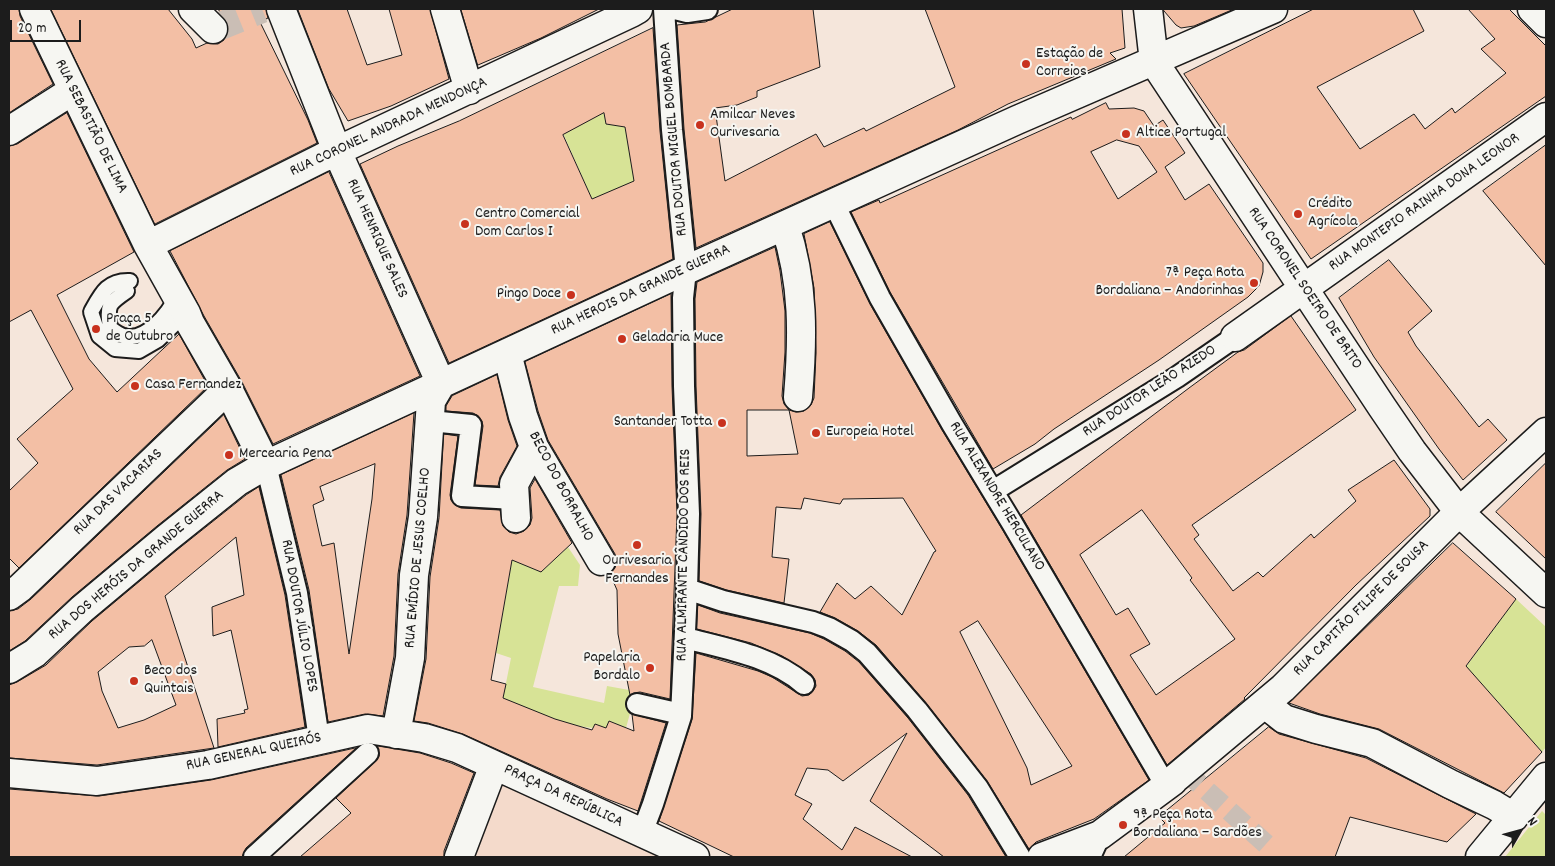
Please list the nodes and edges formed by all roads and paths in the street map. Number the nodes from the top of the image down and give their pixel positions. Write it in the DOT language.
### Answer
graph roads {
  1 [pos="34,9"];
  2 [pos="193,9"];
  3 [pos="281,9"];
  4 [pos="445,9"];
  5 [pos="664,9"];
  6 [pos="675,9"];
  7 [pos="707,9"];
  8 [pos="1148,9"];
  9 [pos="1272,9"];
  10 [pos="1532,9"];
  11 [pos="635,11"];
  12 [pos="1546,23"];
  13 [pos="213,29"];
  14 [pos="1154,62"];
  15 [pos="468,90"];
  16 [pos="72,91"];
  17 [pos="1546,117"];
  18 [pos="9,131"];
  19 [pos="337,151"];
  20 [pos="834,204"];
  21 [pos="784,226"];
  22 [pos="148,245"];
  23 [pos="686,270"];
  24 [pos="1304,289"];
  25 [pos="181,305"];
  26 [pos="1235,337"];
  27 [pos="507,353"];
  28 [pos="441,384"];
  29 [pos="228,388"];
  30 [pos="798,397"];
  31 [pos="430,421"];
  32 [pos="1546,432"];
  33 [pos="534,447"];
  34 [pos="266,465"];
  35 [pos="993,491"];
  36 [pos="515,508"];
  37 [pos="1459,512"];
  38 [pos="600,561"];
  39 [pos="13,586"];
  40 [pos="687,589"];
  41 [pos="1546,593"];
  42 [pos="685,638"];
  43 [pos="9,669"];
  44 [pos="804,684"];
  45 [pos="636,704"];
  46 [pos="1265,704"];
  47 [pos="682,714"];
  48 [pos="396,734"];
  49 [pos="320,739"];
  50 [pos="368,753"];
  51 [pos="494,765"];
  52 [pos="9,773"];
  53 [pos="1546,777"];
  54 [pos="1170,783"];
  55 [pos="1514,817"];
  56 [pos="642,832"];
  57 [pos="1095,846"];
  58 [pos="254,857"];
  59 [pos="459,857"];
  60 [pos="695,857"];
  61 [pos="1020,857"];
  62 [pos="1042,857"];
  63 [pos="1480,857"];
  1 -- 16 [label="street, RUA SEBASTIÃO DE LIMA"];
  2 -- 13 [label="street"];
  3 -- 19 [label="street, RUA HENRIQUE SALES"];
  4 -- 15 [label="street"];
  5 -- 23 [label="street, RUA DOUTOR MIGUEL BOMBARDA"];
  6 -- 7 [label="street"];
  8 -- 14 [label="street"];
  9 -- 14 [label="street"];
  10 -- 12 [label="street"];
  11 -- 15 [label="street, RUA CORONEL ANDRADA MENDONÇA"];
  14 -- 20 [label="street, RUA HEROIS DA GRANDE GUERRA"];
  14 -- 24 [label="street, RUA CORONEL SOEIRO DE BRITO"];
  15 -- 19 [label="street, RUA CORONEL ANDRADA MENDONÇA"];
  16 -- 18 [label="street"];
  16 -- 22 [label="street, RUA SEBASTIÃO DE LIMA"];
  17 -- 24 [label="street, RUA MONTEPIO RAINHA DONA LEONOR"];
  19 -- 22 [label="street, RUA CORONEL ANDRADA MENDONÇA"];
  19 -- 28 [label="street, RUA HENRIQUE SALES"];
  20 -- 21 [label="street, RUA HEROIS DA GRANDE GUERRA"];
  20 -- 35 [label="street, RUA ALEXANDRE HERCULANO"];
  21 -- 23 [label="street, RUA HEROIS DA GRANDE GUERRA"];
  21 -- 30 [label="street"];
  22 -- 25 [label="street, RUA SEBASTIÃO DE LIMA"];
  23 -- 27 [label="street, RUA HEROIS DA GRANDE GUERRA"];
  23 -- 40 [label="street, RUA ALMIRANTE CÂNDIDO DOS REIS"];
  24 -- 26 [label="street, RUA DOUTOR LEÃO AZEDO"];
  24 -- 37 [label="street, RUA CORONEL SOEIRO DE BRITO"];
  25 -- 25 [label="lane"];
  25 -- 29 [label="street, RUA SEBASTIÃO DE LIMA"];
  26 -- 35 [label="street, RUA DOUTOR LEÃO AZEDO"];
  27 -- 28 [label="street, RUA HEROIS DA GRANDE GUERRA"];
  27 -- 33 [label="street, BECO DO BORRALHO"];
  28 -- 31 [label="street, RUA EMÍDIO DE JESUS COELHO"];
  28 -- 34 [label="street, RUA HEROIS DA GRANDE GUERRA"];
  29 -- 34 [label="street, RUA SEBASTIÃO DE LIMA"];
  29 -- 39 [label="street, RUA DAS VACARIAS"];
  31 -- 36 [label="street"];
  31 -- 48 [label="street, RUA EMÍDIO DE JESUS COELHO"];
  32 -- 37 [label="street, RUA CAPITÃO FILIPE DE SOUSA"];
  33 -- 36 [label="street"];
  33 -- 38 [label="street, BECO DO BORRALHO"];
  34 -- 43 [label="street, RUA DOS HERÓIS DA GRANDE GUERRA"];
  34 -- 49 [label="street, RUA DOUTOR JÚLIO LOPES"];
  35 -- 54 [label="street, RUA ALEXANDRE HERCULANO"];
  37 -- 41 [label="street, RUA CORONEL SOEIRO DE BRITO"];
  37 -- 46 [label="street, RUA CAPITÃO FILIPE DE SOUSA"];
  40 -- 42 [label="street, RUA ALMIRANTE CÂNDIDO DOS REIS"];
  40 -- 61 [label="street"];
  42 -- 44 [label="street"];
  42 -- 47 [label="street, RUA ALMIRANTE CÂNDIDO DOS REIS"];
  45 -- 47 [label="street"];
  46 -- 54 [label="street, RUA CAPITÃO FILIPE DE SOUSA"];
  46 -- 55 [label="street"];
  47 -- 56 [label="street, RUA ALMIRANTE CÂNDIDO DOS REIS"];
  48 -- 49 [label="street, RUA GENERAL QUEIRÓS"];
  48 -- 51 [label="street, RUA GENERAL QUEIRÓS"];
  49 -- 52 [label="street, RUA GENERAL QUEIRÓS"];
  50 -- 58 [label="street"];
  51 -- 56 [label="street, PRAÇA DA REPÚBLICA"];
  51 -- 59 [label="street, PRAÇA DA REPÚBLICA"];
  53 -- 55 [label="street"];
  54 -- 57 [label="street, RUA CAPITÃO FILIPE DE SOUSA"];
  55 -- 63 [label="street"];
  56 -- 60 [label="street, PRAÇA DA REPÚBLICA"];
  57 -- 62 [label="street, RUA CAPITÃO FILIPE DE SOUSA"];
}
